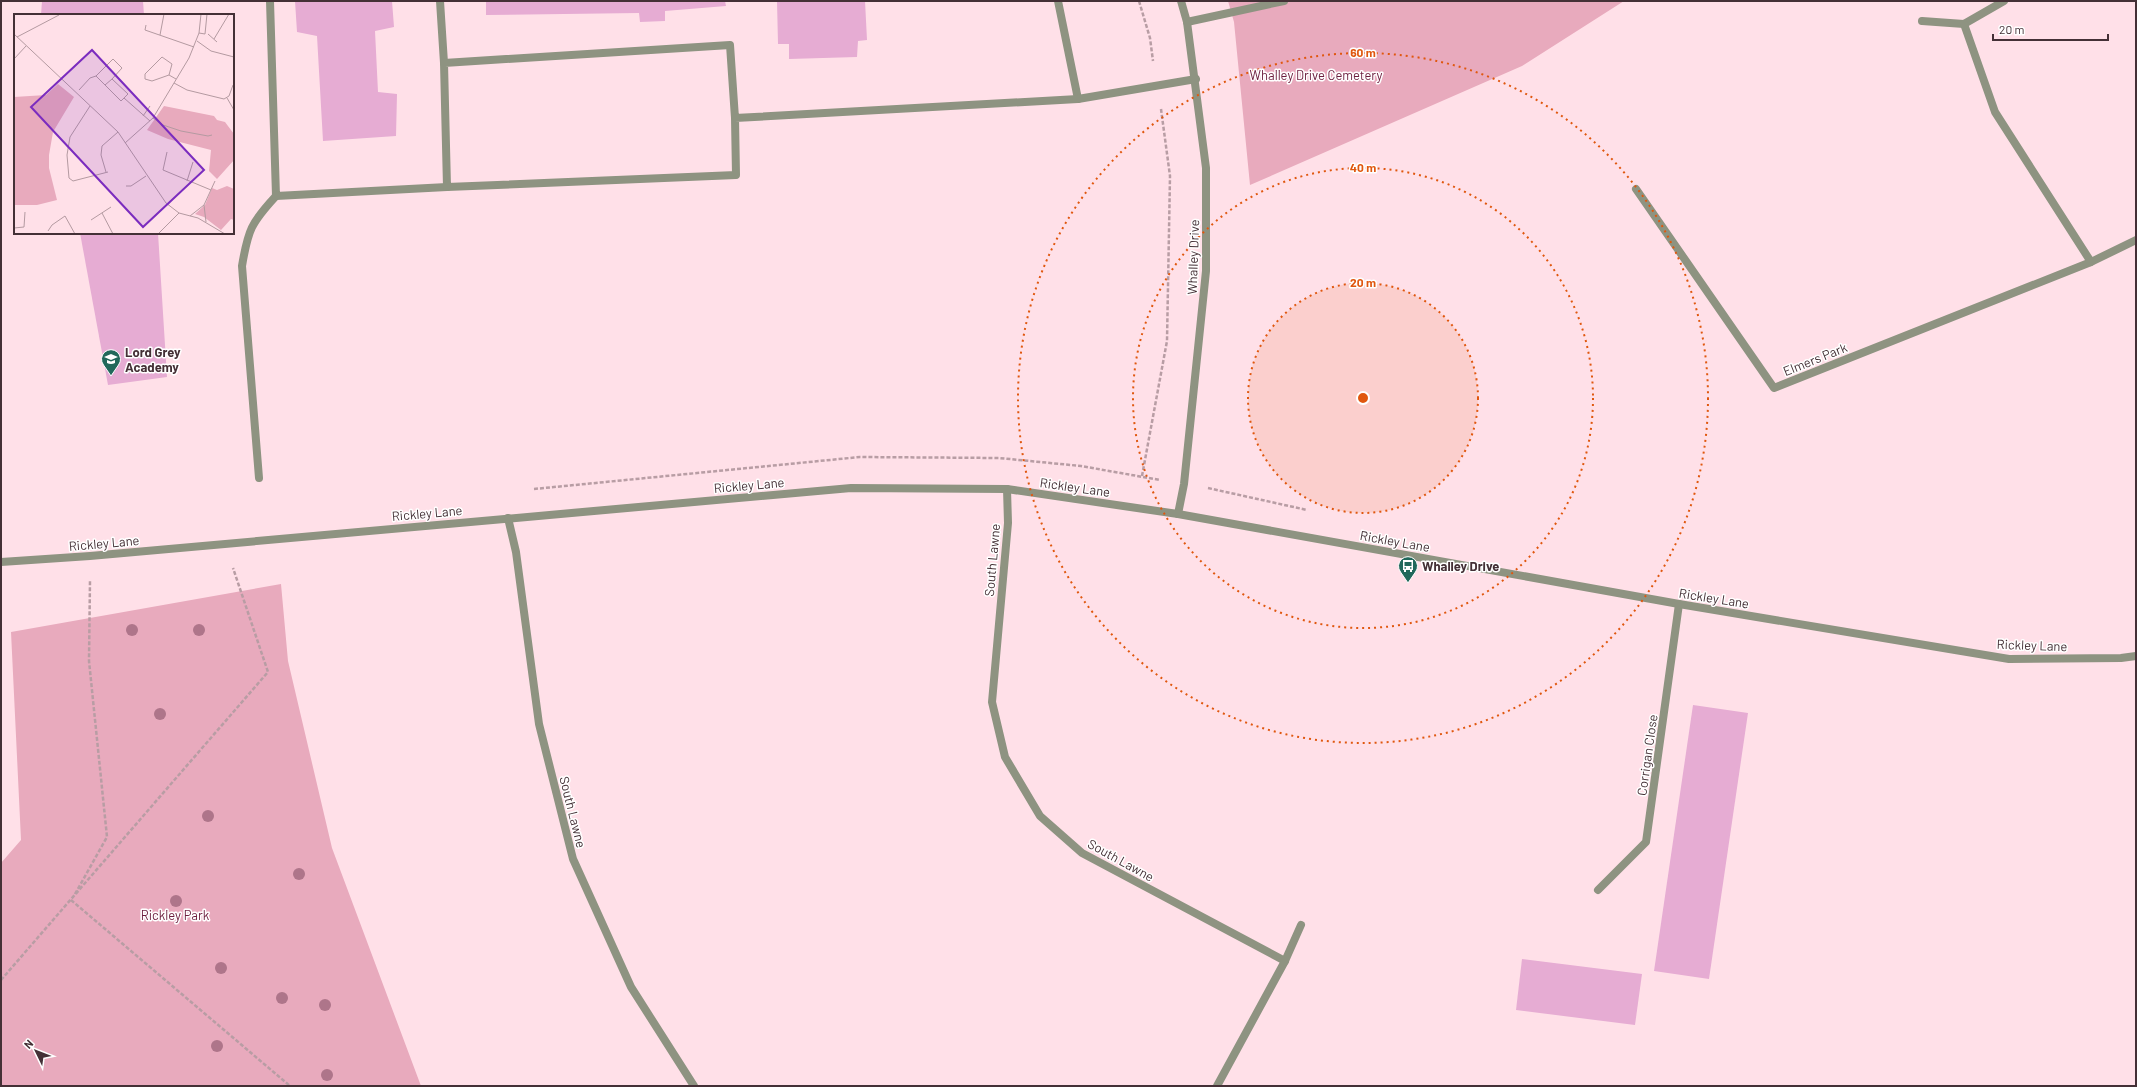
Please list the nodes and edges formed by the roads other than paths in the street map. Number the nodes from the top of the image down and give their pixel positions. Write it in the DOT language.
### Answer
graph roads {
  1 [pos="270,1"];
  2 [pos="440,1"];
  3 [pos="1058,1"];
  4 [pos="1182,1"];
  5 [pos="1284,1"];
  6 [pos="2004,1"];
  7 [pos="1922,21"];
  8 [pos="1187,22"];
  9 [pos="1964,24"];
  10 [pos="444,63"];
  11 [pos="1196,79"];
  12 [pos="1078,99"];
  13 [pos="735,118"];
  14 [pos="447,187"];
  15 [pos="1636,188"];
  16 [pos="276,196"];
  17 [pos="2136,240"];
  18 [pos="2091,262"];
  19 [pos="259,478"];
  20 [pos="1007,489"];
  21 [pos="1178,514"];
  22 [pos="508,518"];
  23 [pos="1,562"];
  24 [pos="1678,604"];
  25 [pos="2136,656"];
  26 [pos="1598,890"];
  27 [pos="1301,925"];
  28 [pos="1285,961"];
  29 [pos="694,1086"];
  30 [pos="1217,1086"];
  1 -- 16 [label="street"];
  2 -- 10 [label="street"];
  3 -- 12 [label="street"];
  4 -- 8 [label="street, Whalley Drive"];
  5 -- 8 [label="street"];
  6 -- 9 [label="street"];
  7 -- 9 [label="street"];
  8 -- 11 [label="street, Whalley Drive"];
  9 -- 18 [label="street"];
  10 -- 13 [label="street"];
  10 -- 14 [label="street"];
  11 -- 12 [label="street"];
  11 -- 21 [label="street, Whalley Drive"];
  12 -- 13 [label="street"];
  13 -- 14 [label="street"];
  14 -- 16 [label="street"];
  15 -- 18 [label="street, Elmers Park"];
  16 -- 19 [label="street"];
  17 -- 18 [label="street, Elmers Park"];
  20 -- 21 [label="street, Rickley Lane"];
  20 -- 22 [label="street, Rickley Lane"];
  20 -- 28 [label="street, South Lawne"];
  21 -- 24 [label="street, Rickley Lane"];
  22 -- 23 [label="street, Rickley Lane"];
  22 -- 29 [label="street, South Lawne"];
  24 -- 25 [label="street, Rickley Lane"];
  24 -- 26 [label="street, Corrigan Close"];
  27 -- 28 [label="street"];
  28 -- 30 [label="street"];
}
